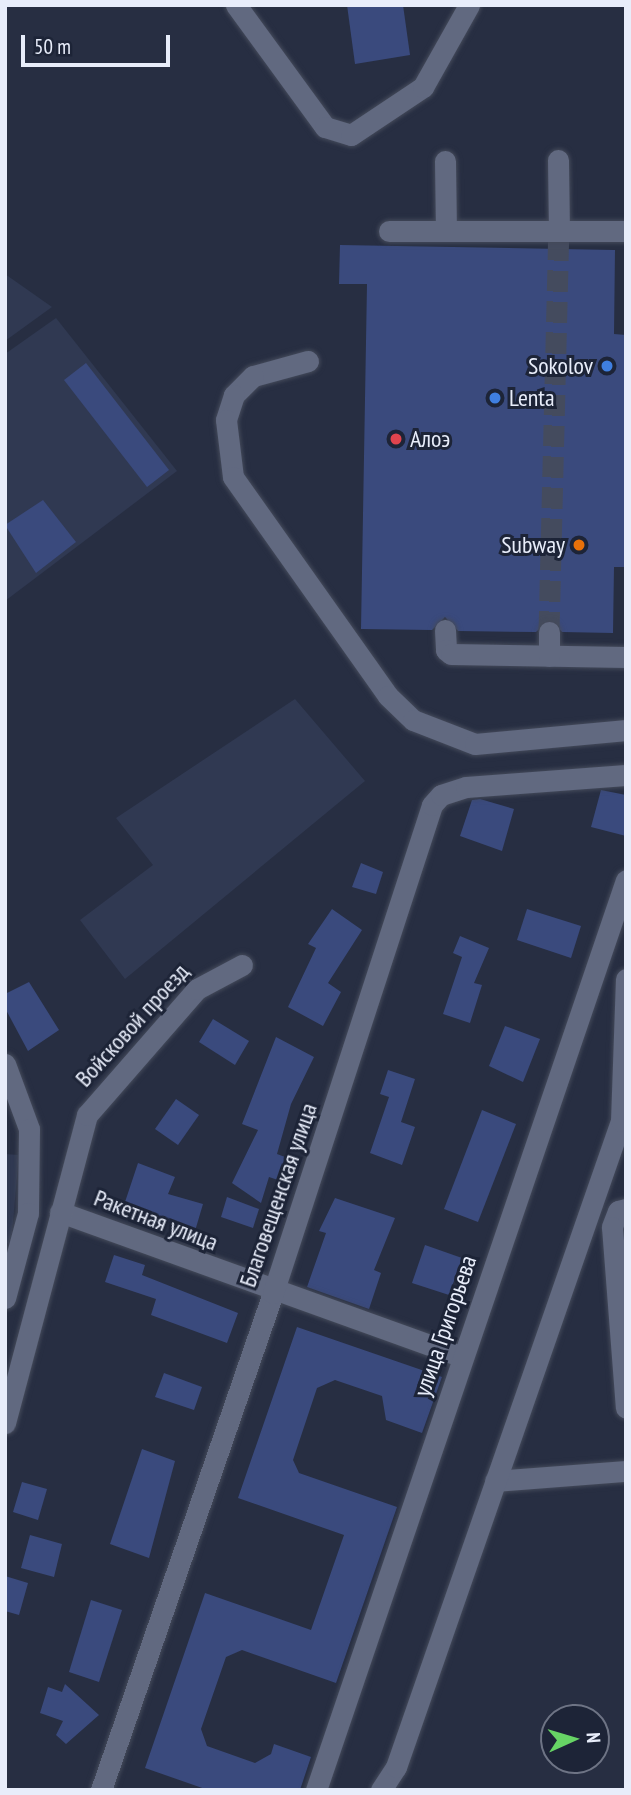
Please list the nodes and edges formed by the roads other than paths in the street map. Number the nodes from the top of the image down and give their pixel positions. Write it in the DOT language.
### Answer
graph roads {
  1 [pos="236,5"];
  2 [pos="469,5"];
  3 [pos="558,160"];
  4 [pos="445,161"];
  5 [pos="446,230"];
  6 [pos="389,231"];
  7 [pos="559,231"];
  8 [pos="626,231"];
  9 [pos="308,361"];
  10 [pos="445,630"];
  11 [pos="549,632"];
  12 [pos="549,656"];
  13 [pos="626,657"];
  14 [pos="626,730"];
  15 [pos="626,775"];
  16 [pos="626,880"];
  17 [pos="242,965"];
  18 [pos="626,979"];
  19 [pos="5,1064"];
  20 [pos="626,1209"];
  21 [pos="60,1212"];
  22 [pos="273,1293"];
  23 [pos="5,1298"];
  24 [pos="462,1357"];
  25 [pos="624,1371"];
  26 [pos="626,1407"];
  27 [pos="5,1423"];
  28 [pos="626,1471"];
  29 [pos="495,1481"];
  30 [pos="101,1790"];
  31 [pos="316,1790"];
  32 [pos="382,1790"];
  1 -- 2 [label="street"];
  3 -- 7 [label="street"];
  4 -- 5 [label="street"];
  5 -- 6 [label="street"];
  5 -- 7 [label="street"];
  7 -- 8 [label="street"];
  9 -- 14 [label="street"];
  10 -- 12 [label="street"];
  11 -- 12 [label="street"];
  12 -- 13 [label="street"];
  15 -- 22 [label="street, Благовещенская улица"];
  16 -- 24 [label="street, улица Григорьева"];
  17 -- 21 [label="street, Войсковой проезд"];
  18 -- 29 [label="street"];
  19 -- 23 [label="street"];
  20 -- 25 [label="street"];
  21 -- 22 [label="street, Ракетная улица"];
  21 -- 27 [label="street, Войсковой проезд"];
  22 -- 24 [label="street, Ракетная улица"];
  22 -- 30 [label="street, Благовещенская улица"];
  24 -- 31 [label="street, улица Григорьева"];
  25 -- 26 [label="street"];
  28 -- 29 [label="street"];
  29 -- 32 [label="street"];
}
